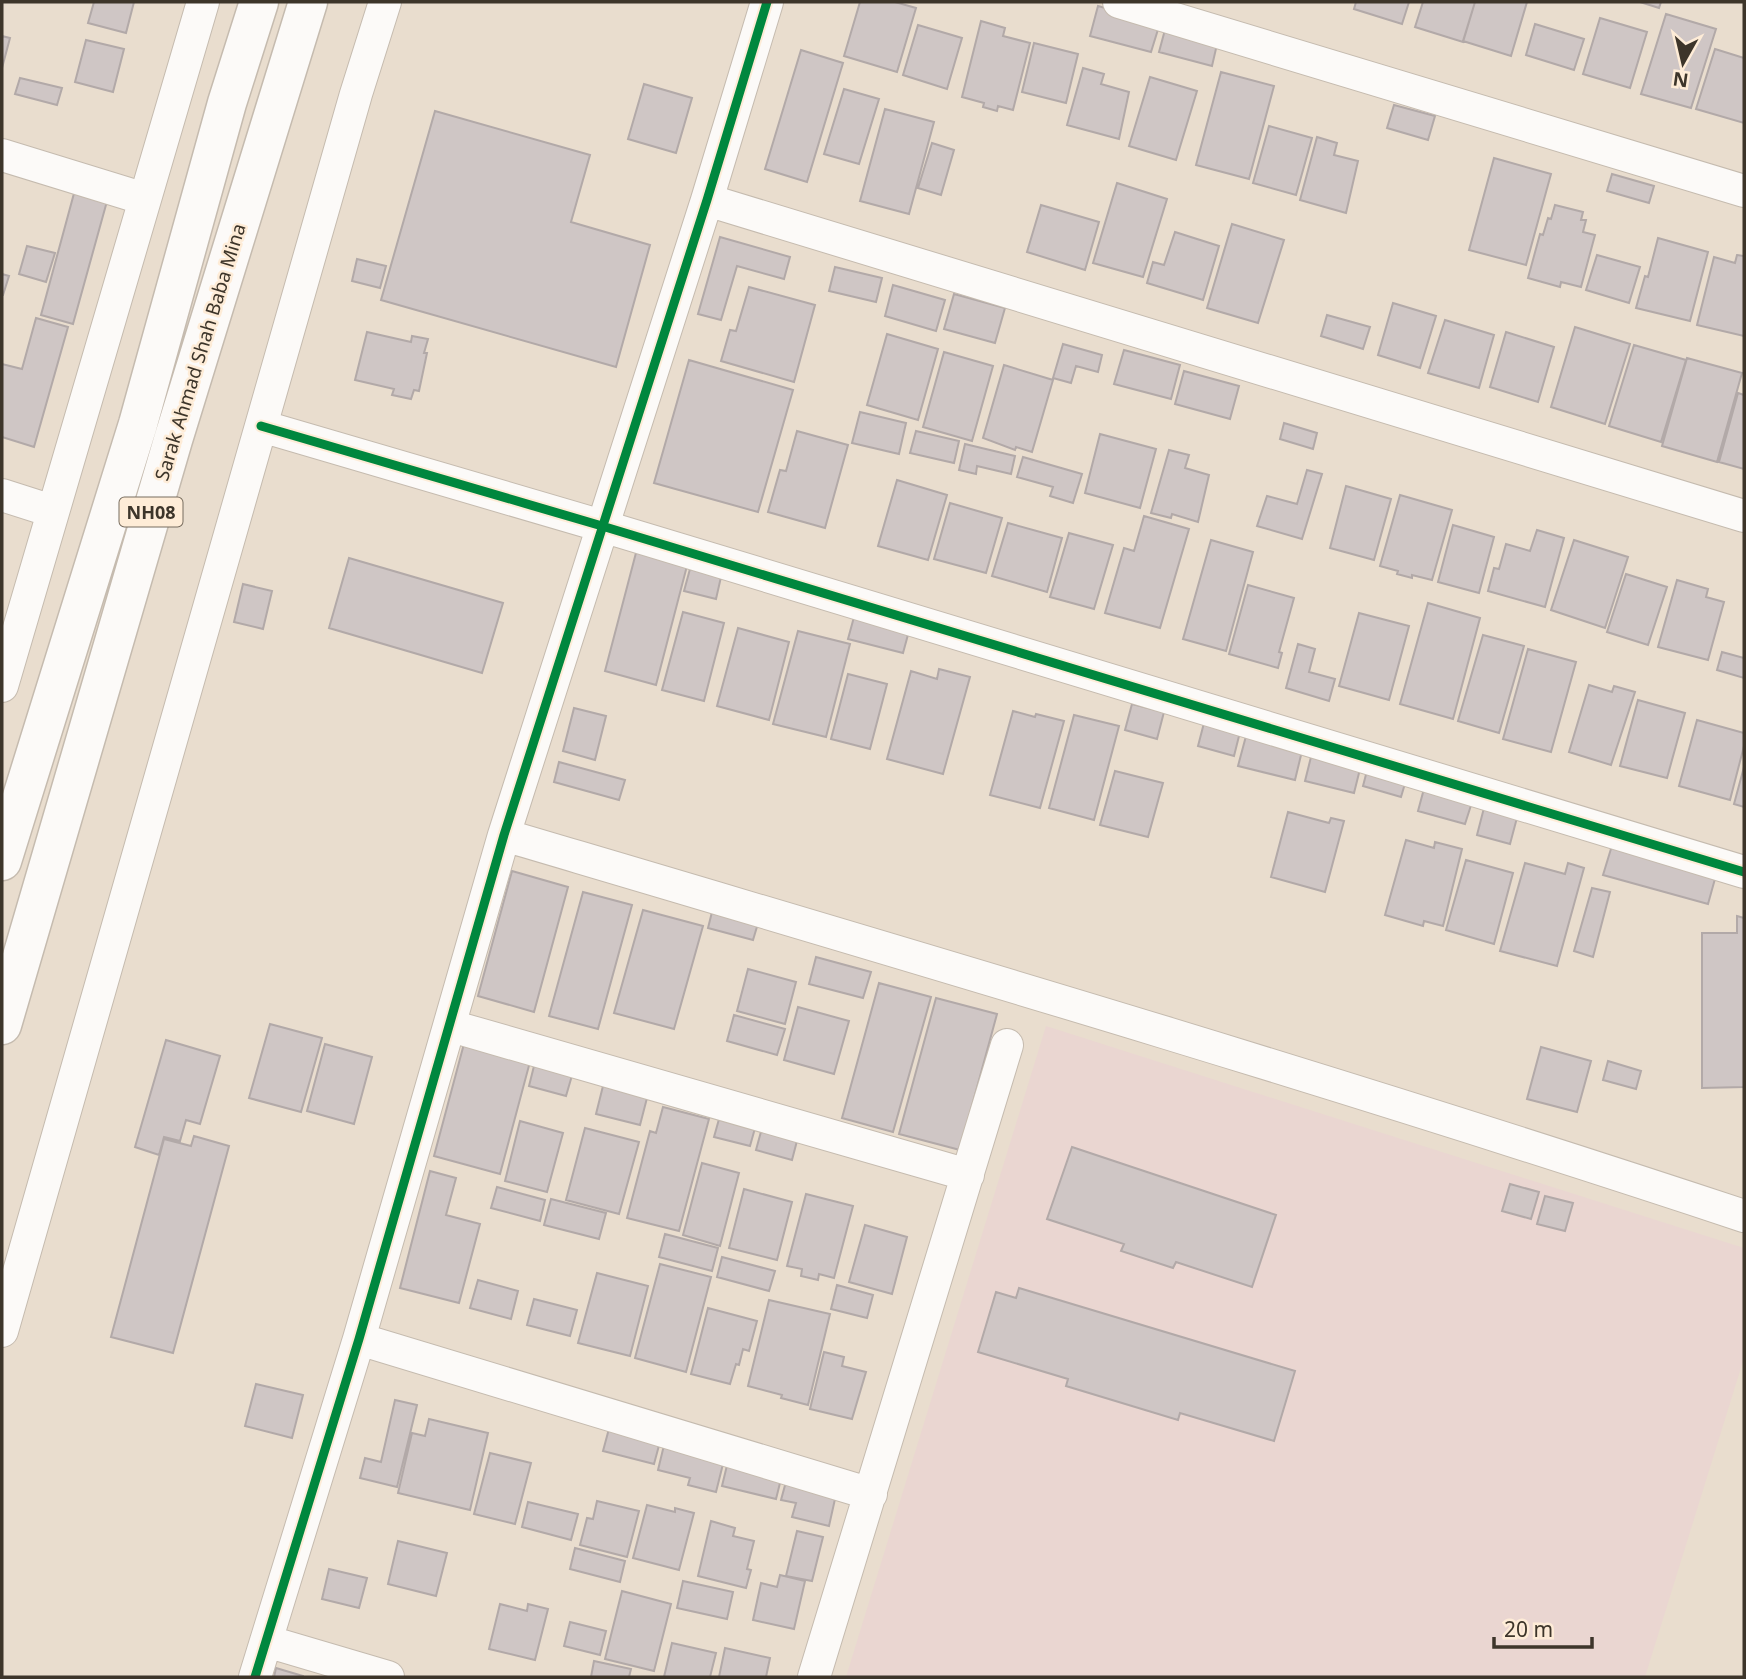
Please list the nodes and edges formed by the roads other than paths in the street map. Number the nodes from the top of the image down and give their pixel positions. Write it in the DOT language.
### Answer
graph roads {
  1 [pos="203,2"];
  2 [pos="259,2"];
  3 [pos="308,2"];
  4 [pos="385,2"];
  5 [pos="767,2"];
  6 [pos="1119,2"];
  7 [pos="2,155"];
  8 [pos="1744,191"];
  9 [pos="145,199"];
  10 [pos="706,200"];
  11 [pos="261,426"];
  12 [pos="2,495"];
  13 [pos="52,511"];
  14 [pos="1744,516"];
  15 [pos="602,526"];
  16 [pos="4,670"];
  17 [pos="504,835"];
  18 [pos="2,861"];
  19 [pos="1744,872"];
  20 [pos="2,1025"];
  21 [pos="451,1026"];
  22 [pos="1007,1045"];
  23 [pos="968,1175"];
  24 [pos="1744,1216"];
  25 [pos="2,1331"];
  26 [pos="359,1339"];
  27 [pos="871,1494"];
  28 [pos="266,1641"];
  29 [pos="255,1677"];
  30 [pos="388,1677"];
  31 [pos="814,1677"];
  1 -- 9 [label="street"];
  2 -- 18 [label="highway, NH08"];
  3 -- 20 [label="highway, Sarak Ahmad Shah Baba Mina / NH08"];
  4 -- 11 [label="street"];
  5 -- 10 [label="street"];
  6 -- 8 [label="street"];
  7 -- 9 [label="street"];
  9 -- 13 [label="street"];
  10 -- 14 [label="street"];
  10 -- 15 [label="street"];
  11 -- 15 [label="street"];
  11 -- 25 [label="street"];
  12 -- 13 [label="street"];
  13 -- 16 [label="street"];
  15 -- 17 [label="street"];
  15 -- 19 [label="street"];
  17 -- 21 [label="street"];
  17 -- 24 [label="street"];
  21 -- 23 [label="street"];
  21 -- 26 [label="street"];
  22 -- 23 [label="street"];
  23 -- 27 [label="street"];
  26 -- 27 [label="street"];
  26 -- 28 [label="street"];
  27 -- 31 [label="street"];
  28 -- 29 [label="street"];
  28 -- 30 [label="street"];
}
